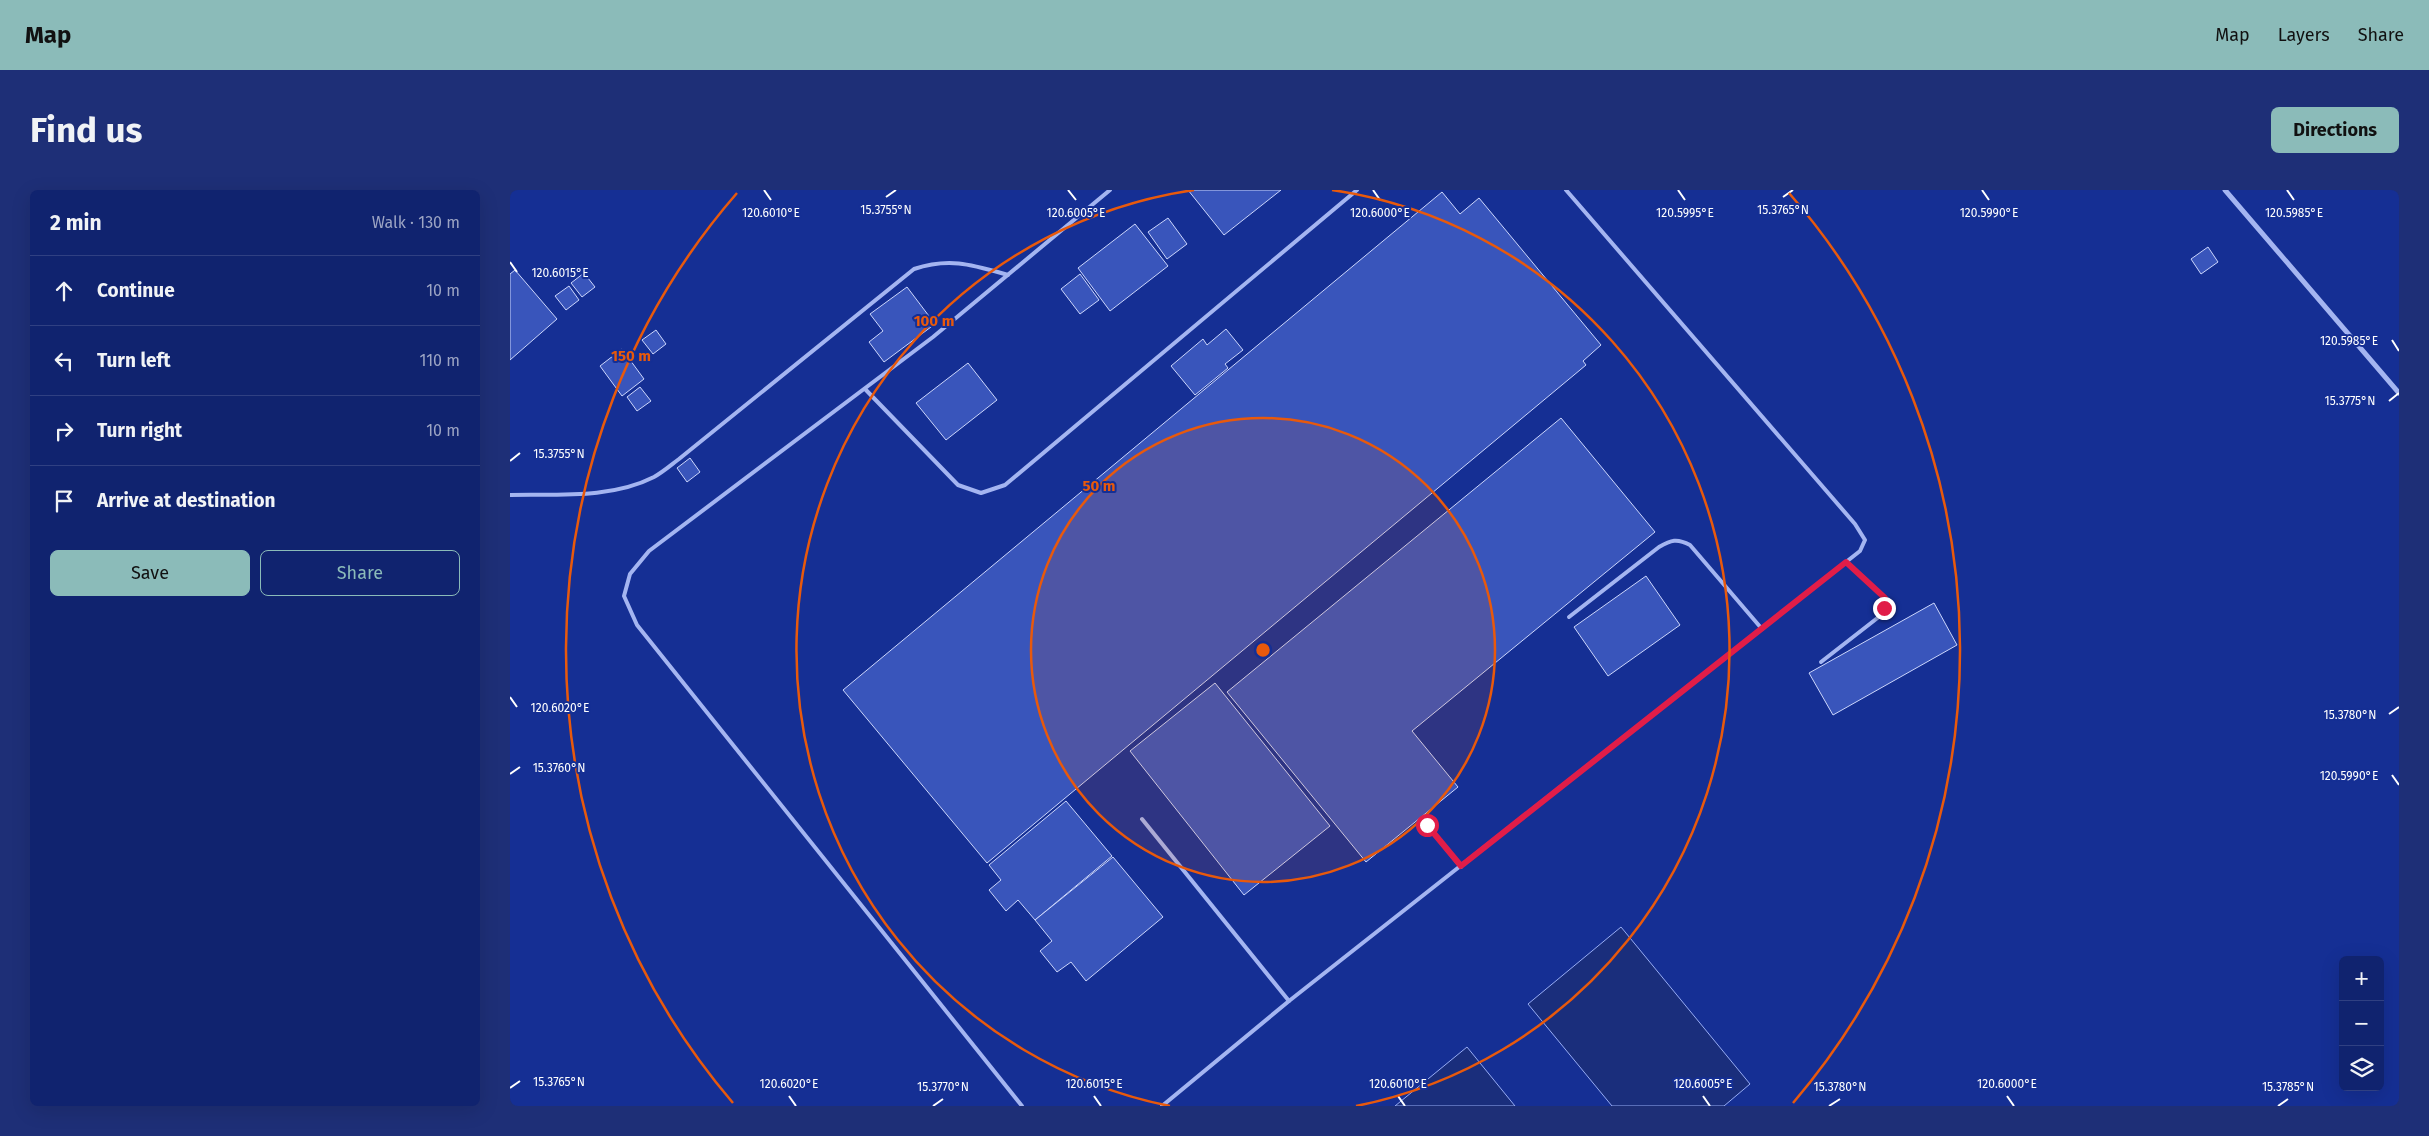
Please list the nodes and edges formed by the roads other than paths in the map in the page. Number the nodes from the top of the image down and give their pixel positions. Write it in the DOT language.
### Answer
graph roads {
  1 [pos="1110,190"];
  2 [pos="1357,190"];
  3 [pos="1566,190"];
  4 [pos="2224,190"];
  5 [pos="1008,275"];
  6 [pos="865,389"];
  7 [pos="2399,393"];
  8 [pos="510,496"];
  9 [pos="1846,562"];
  10 [pos="1569,617"];
  11 [pos="1762,629"];
  12 [pos="1820,662"];
  13 [pos="1142,819"];
  14 [pos="1427,825"];
  15 [pos="1461,866"];
  16 [pos="1290,1001"];
  17 [pos="1022,1106"];
  18 [pos="1162,1106"];
  1 -- 5 [label="lane"];
  2 -- 6 [label="lane"];
  3 -- 9 [label="lane"];
  4 -- 7 [label="street"];
  5 -- 6 [label="lane"];
  5 -- 8 [label="lane"];
  6 -- 17 [label="lane"];
  9 -- 11 [label="lane"];
  9 -- 12 [label="lane"];
  10 -- 11 [label="lane"];
  11 -- 15 [label="lane"];
  13 -- 16 [label="lane"];
  14 -- 15 [label="lane"];
  15 -- 16 [label="lane"];
  16 -- 18 [label="lane"];
}
